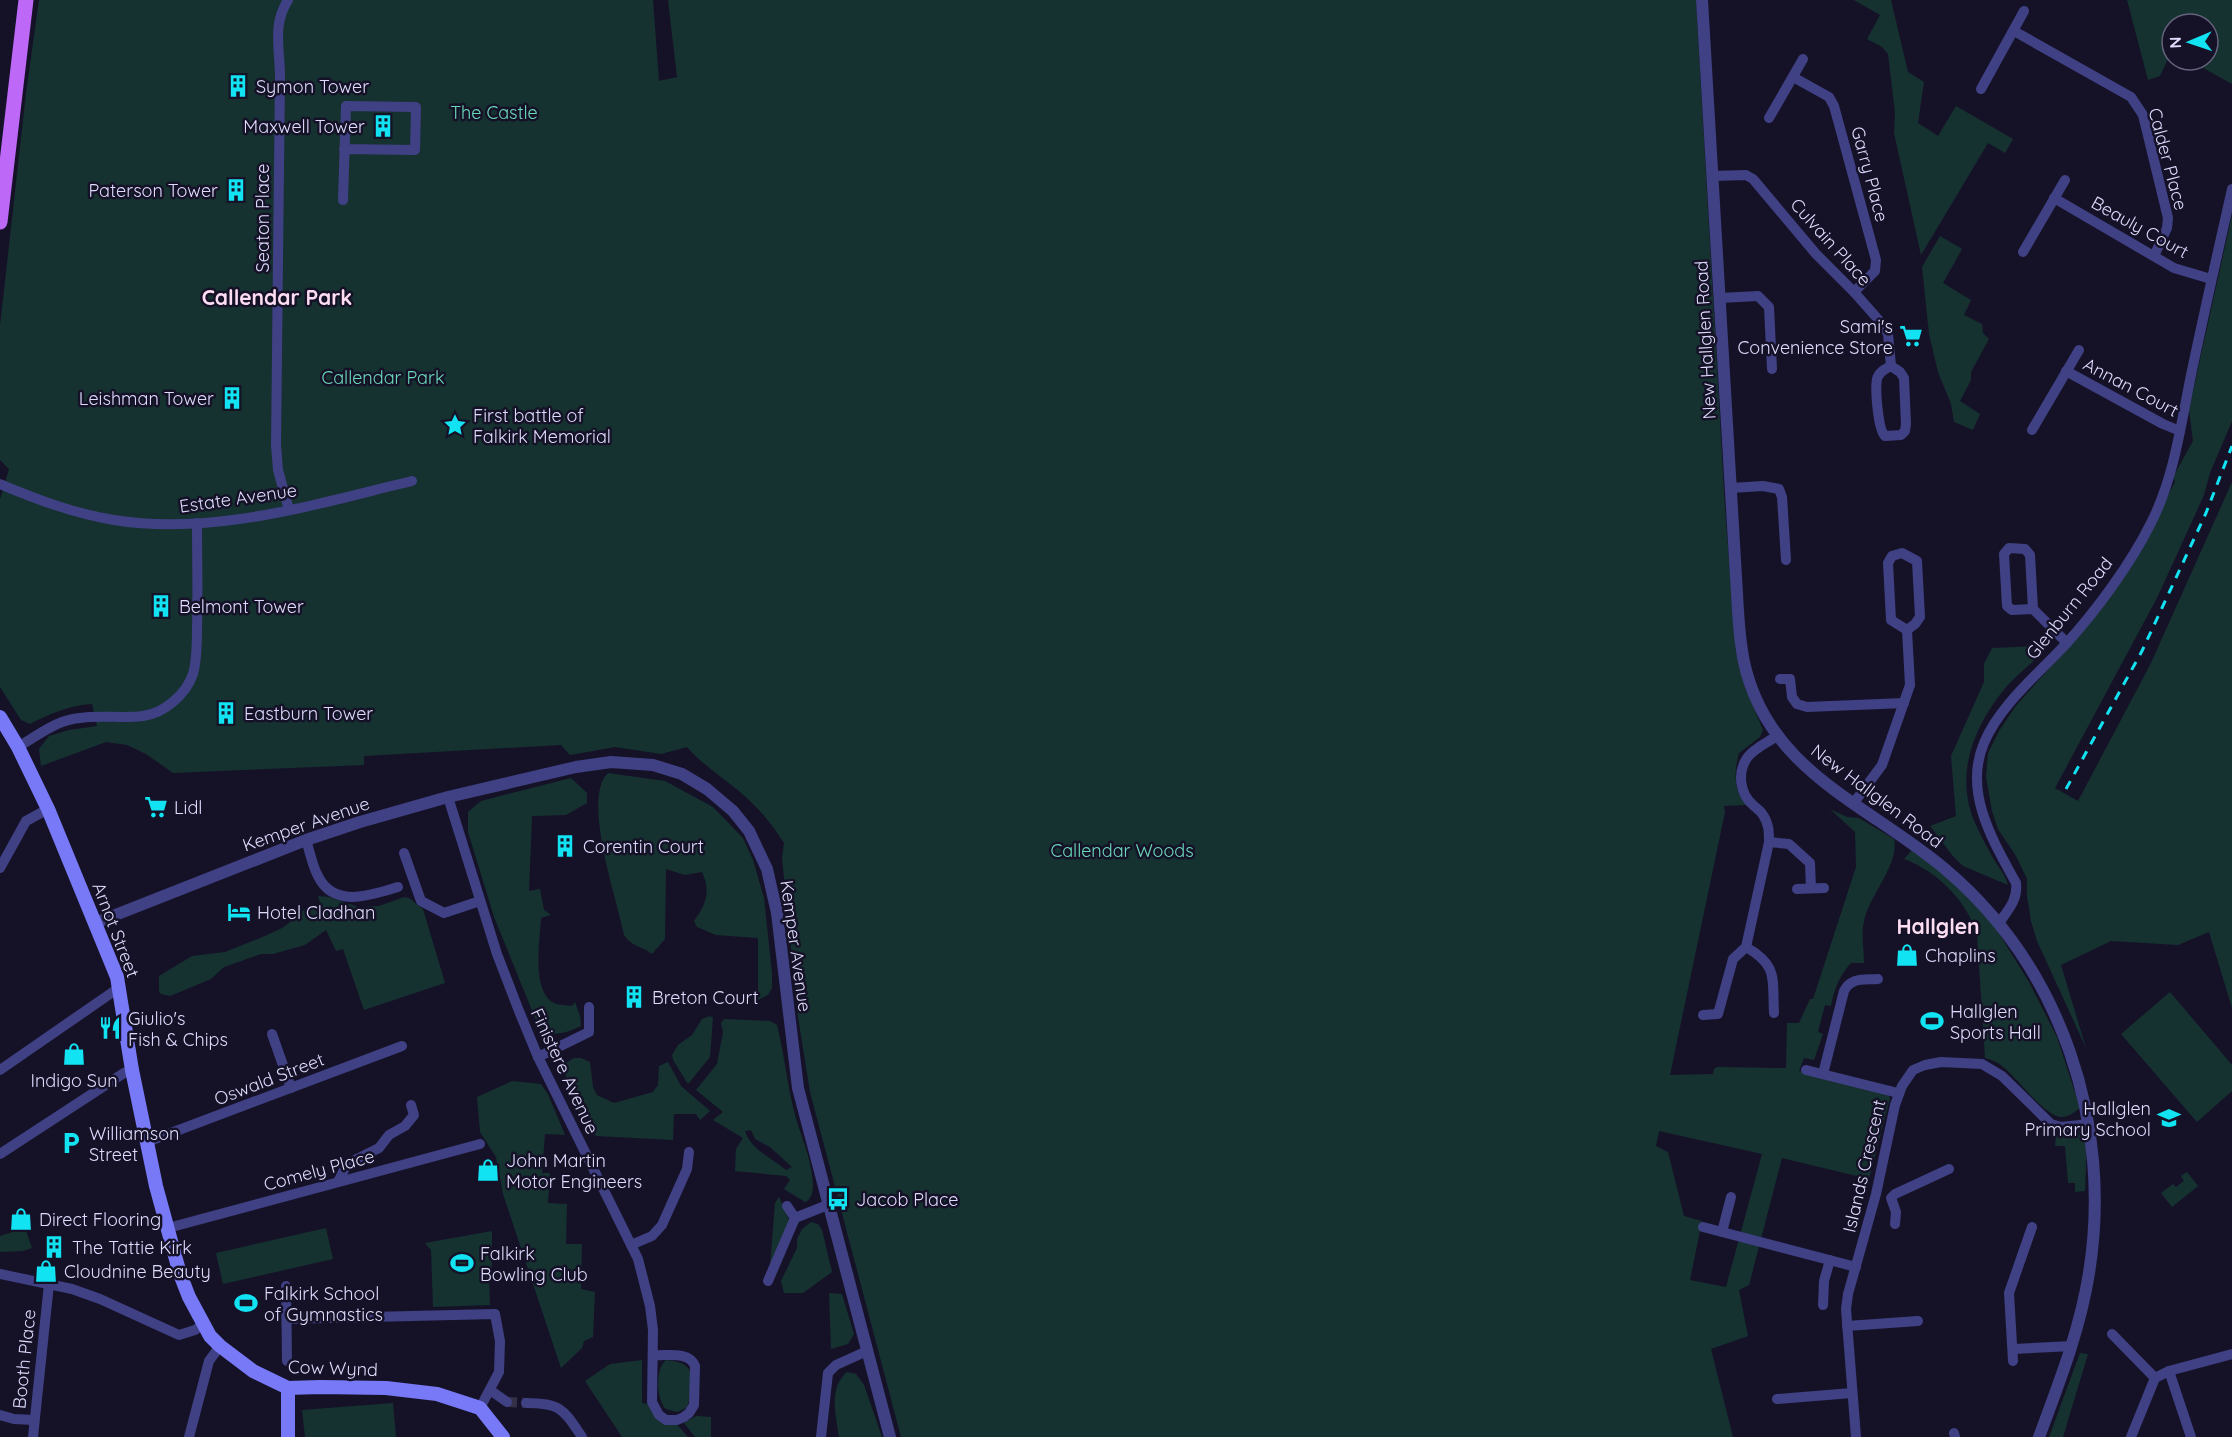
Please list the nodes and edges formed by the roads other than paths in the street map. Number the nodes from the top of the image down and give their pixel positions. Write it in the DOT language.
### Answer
graph roads {
  1 [pos="26,0"];
  2 [pos="288,0"];
  3 [pos="1702,0"];
  4 [pos="2024,11"];
  5 [pos="2014,30"];
  6 [pos="1803,59"];
  7 [pos="1793,77"];
  8 [pos="1981,89"];
  9 [pos="1769,118"];
  10 [pos="344,149"];
  11 [pos="1713,176"];
  12 [pos="2065,180"];
  13 [pos="2232,189"];
  14 [pos="2054,198"];
  15 [pos="343,200"];
  16 [pos="0,222"];
  17 [pos="2023,252"];
  18 [pos="2154,256"];
  19 [pos="2211,279"];
  20 [pos="1854,292"];
  21 [pos="1720,298"];
  22 [pos="2079,350"];
  23 [pos="1891,366"];
  24 [pos="1772,369"];
  25 [pos="2067,371"];
  26 [pos="2032,430"];
  27 [pos="2180,431"];
  28 [pos="412,481"];
  29 [pos="0,485"];
  30 [pos="1731,488"];
  31 [pos="289,510"];
  32 [pos="197,523"];
  33 [pos="1786,560"];
  34 [pos="2033,609"];
  35 [pos="1907,630"];
  36 [pos="2067,643"];
  37 [pos="1780,680"];
  38 [pos="1904,703"];
  39 [pos="0,717"];
  40 [pos="1777,736"];
  41 [pos="18,747"];
  42 [pos="448,797"];
  43 [pos="1853,804"];
  44 [pos="48,808"];
  45 [pos="306,840"];
  46 [pos="1769,842"];
  47 [pos="404,853"];
  48 [pos="0,868"];
  49 [pos="398,887"];
  50 [pos="1811,888"];
  51 [pos="1824,888"];
  52 [pos="1797,889"];
  53 [pos="480,901"];
  54 [pos="95,923"];
  55 [pos="1999,923"];
  56 [pos="1746,947"];
  57 [pos="1878,980"];
  58 [pos="120,987"];
  59 [pos="589,1007"];
  60 [pos="1773,1013"];
  61 [pos="1703,1015"];
  62 [pos="272,1034"];
  63 [pos="402,1046"];
  64 [pos="538,1057"];
  65 [pos="0,1070"];
  66 [pos="132,1070"];
  67 [pos="1806,1070"];
  68 [pos="1823,1074"];
  69 [pos="291,1088"];
  70 [pos="1898,1093"];
  71 [pos="411,1105"];
  72 [pos="2089,1124"];
  73 [pos="147,1142"];
  74 [pos="480,1144"];
  75 [pos="689,1152"];
  76 [pos="0,1154"];
  77 [pos="1949,1168"];
  78 [pos="338,1182"];
  79 [pos="1876,1194"];
  80 [pos="1731,1197"];
  81 [pos="1891,1198"];
  82 [pos="830,1204"];
  83 [pos="788,1206"];
  84 [pos="795,1218"];
  85 [pos="1896,1224"];
  86 [pos="1703,1227"];
  87 [pos="2032,1227"];
  88 [pos="168,1228"];
  89 [pos="1722,1232"];
  90 [pos="631,1245"];
  91 [pos="1830,1260"];
  92 [pos="1856,1267"];
  93 [pos="0,1274"];
  94 [pos="768,1281"];
  95 [pos="49,1284"];
  96 [pos="286,1286"];
  97 [pos="1823,1305"];
  98 [pos="287,1319"];
  99 [pos="1918,1321"];
  100 [pos="202,1325"];
  101 [pos="1847,1326"];
  102 [pos="2112,1334"];
  103 [pos="220,1346"];
  104 [pos="2072,1346"];
  105 [pos="867,1351"];
  106 [pos="2232,1354"];
  107 [pos="654,1355"];
  108 [pos="287,1361"];
  109 [pos="2169,1371"];
  110 [pos="2155,1378"];
  111 [pos="288,1388"];
  112 [pos="490,1390"];
  113 [pos="1852,1393"];
  114 [pos="1777,1399"];
  115 [pos="507,1402"];
  116 [pos="526,1403"];
  117 [pos="480,1408"];
  118 [pos="0,1415"];
  119 [pos="34,1420"];
  120 [pos="33,1437"];
  121 [pos="189,1437"];
  122 [pos="288,1437"];
  123 [pos="503,1437"];
  124 [pos="582,1437"];
  125 [pos="821,1437"];
  126 [pos="890,1437"];
  127 [pos="1856,1437"];
  128 [pos="2039,1437"];
  129 [pos="2130,1437"];
  130 [pos="2191,1437"];
  1 -- 16 [label="main road"];
  2 -- 31 [label="street, Seaton Place"];
  3 -- 11 [label="street, New Hallglen Road"];
  4 -- 5 [label="street"];
  5 -- 8 [label="street"];
  5 -- 18 [label="street, Calder Place"];
  6 -- 7 [label="street"];
  7 -- 9 [label="street"];
  7 -- 20 [label="street, Garry Place"];
  10 -- 10 [label="street"];
  10 -- 15 [label="street"];
  11 -- 20 [label="street, Culvain Place"];
  11 -- 21 [label="street, New Hallglen Road"];
  12 -- 14 [label="street"];
  13 -- 19 [label="street, Glenburn Road"];
  14 -- 17 [label="street"];
  14 -- 18 [label="street, Beauly Court"];
  18 -- 19 [label="street, Beauly Court"];
  19 -- 27 [label="street, Glenburn Road"];
  20 -- 23 [label="street, Culvain Place"];
  21 -- 24 [label="street"];
  21 -- 30 [label="street, New Hallglen Road"];
  22 -- 25 [label="street, Annan Court"];
  23 -- 23 [label="street, Culvain Place"];
  25 -- 26 [label="street, Annan Court"];
  25 -- 27 [label="street, Annan Court"];
  27 -- 36 [label="street, Glenburn Road"];
  28 -- 31 [label="street, Estate Avenue"];
  29 -- 32 [label="street, Estate Avenue"];
  30 -- 33 [label="street"];
  30 -- 40 [label="street, New Hallglen Road"];
  31 -- 32 [label="street, Estate Avenue"];
  32 -- 41 [label="street"];
  34 -- 34 [label="street"];
  34 -- 36 [label="street"];
  35 -- 35 [label="street"];
  35 -- 38 [label="street"];
  36 -- 55 [label="street, Glenburn Road"];
  37 -- 38 [label="street"];
  38 -- 43 [label="street"];
  39 -- 41 [label="main road, Arnot Street"];
  40 -- 43 [label="street, New Hallglen Road"];
  40 -- 46 [label="street"];
  41 -- 44 [label="main road, Arnot Street"];
  42 -- 45 [label="street, Kemper Avenue"];
  42 -- 53 [label="street, Finistere Avenue"];
  42 -- 82 [label="street, Kemper Avenue"];
  43 -- 55 [label="street, New Hallglen Road"];
  44 -- 48 [label="street"];
  44 -- 54 [label="main road, Arnot Street"];
  45 -- 49 [label="street"];
  45 -- 54 [label="street, Kemper Avenue"];
  46 -- 50 [label="street"];
  46 -- 56 [label="street"];
  47 -- 53 [label="street"];
  50 -- 51 [label="street"];
  50 -- 52 [label="street"];
  53 -- 64 [label="street, Finistere Avenue"];
  54 -- 58 [label="main road, Arnot Street"];
  55 -- 72 [label="street, New Hallglen Road"];
  56 -- 60 [label="street"];
  56 -- 61 [label="street"];
  57 -- 68 [label="street"];
  58 -- 65 [label="street"];
  58 -- 66 [label="main road, Arnot Street"];
  59 -- 64 [label="street"];
  62 -- 69 [label="street"];
  63 -- 69 [label="street, Oswald Street"];
  64 -- 90 [label="street, Finistere Avenue"];
  66 -- 73 [label="main road, Arnot Street"];
  66 -- 76 [label="street"];
  67 -- 68 [label="street"];
  68 -- 70 [label="street"];
  69 -- 73 [label="street, Oswald Street"];
  70 -- 72 [label="street, Islands Crescent"];
  70 -- 79 [label="street, Islands Crescent"];
  71 -- 78 [label="street"];
  72 -- 104 [label="street, New Hallglen Road"];
  73 -- 88 [label="main road, Arnot Street"];
  74 -- 78 [label="street, Comely Place"];
  75 -- 90 [label="street"];
  77 -- 81 [label="street"];
  78 -- 88 [label="street, Comely Place"];
  79 -- 81 [label="street"];
  79 -- 92 [label="street, Islands Crescent"];
  80 -- 89 [label="street"];
  81 -- 85 [label="street"];
  82 -- 84 [label="street"];
  82 -- 105 [label="street, Kemper Avenue"];
  83 -- 84 [label="street"];
  84 -- 94 [label="street"];
  86 -- 89 [label="street"];
  87 -- 104 [label="street"];
  88 -- 100 [label="main road, Cow Wynd"];
  89 -- 91 [label="street"];
  90 -- 107 [label="street, Finistere Avenue"];
  91 -- 92 [label="street"];
  91 -- 97 [label="street"];
  92 -- 101 [label="street, Islands Crescent"];
  93 -- 95 [label="street"];
  95 -- 100 [label="street"];
  95 -- 119 [label="street, Booth Place"];
  96 -- 98 [label="street"];
  98 -- 108 [label="street"];
  98 -- 112 [label="street"];
  99 -- 101 [label="street"];
  100 -- 103 [label="main road, Cow Wynd"];
  101 -- 113 [label="street, Islands Crescent"];
  102 -- 110 [label="street"];
  103 -- 111 [label="main road, Cow Wynd"];
  103 -- 121 [label="street"];
  104 -- 128 [label="street, New Hallglen Road"];
  105 -- 125 [label="street"];
  105 -- 126 [label="street, Kemper Avenue"];
  106 -- 109 [label="street"];
  107 -- 107 [label="street, Finistere Avenue"];
  109 -- 110 [label="street"];
  109 -- 130 [label="street"];
  110 -- 129 [label="street"];
  111 -- 117 [label="main road, Cow Wynd"];
  111 -- 122 [label="main road"];
  112 -- 115 [label="street"];
  112 -- 117 [label="street"];
  113 -- 114 [label="street"];
  113 -- 127 [label="street, Islands Crescent"];
  116 -- 124 [label="street"];
  117 -- 123 [label="main road"];
  118 -- 119 [label="street"];
  119 -- 120 [label="street, Booth Place"];
}
